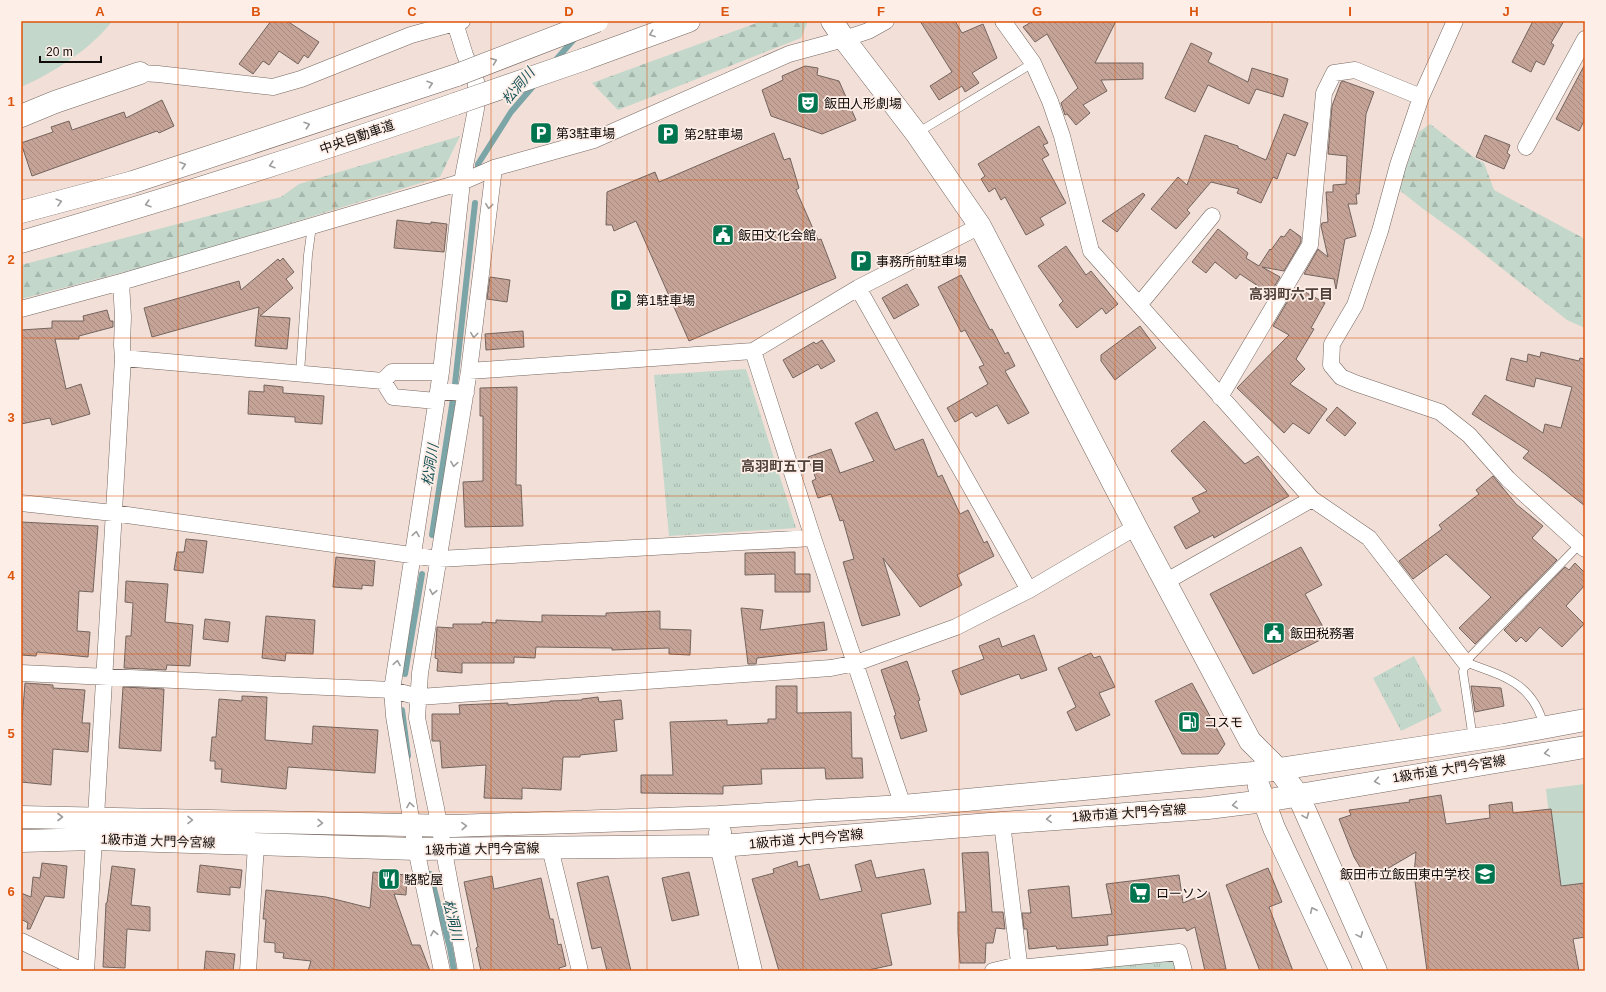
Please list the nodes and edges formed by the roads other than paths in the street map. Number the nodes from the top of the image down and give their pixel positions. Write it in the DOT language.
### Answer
graph roads {
  1 [pos="597,21"];
  2 [pos="689,21"];
  3 [pos="832,21"];
  4 [pos="886,21"];
  5 [pos="1004,21"];
  6 [pos="1455,21"];
  7 [pos="459,22"];
  8 [pos="844,39"];
  9 [pos="1585,39"];
  10 [pos="1033,63"];
  11 [pos="140,73"];
  12 [pos="1421,97"];
  13 [pos="21,116"];
  14 [pos="916,133"];
  15 [pos="1526,147"];
  16 [pos="494,168"];
  17 [pos="462,182"];
  18 [pos="21,212"];
  19 [pos="1212,216"];
  20 [pos="312,226"];
  21 [pos="980,226"];
  22 [pos="21,242"];
  23 [pos="121,282"];
  24 [pos="858,288"];
  25 [pos="1139,305"];
  26 [pos="21,309"];
  27 [pos="753,351"];
  28 [pos="123,358"];
  29 [pos="441,372"];
  30 [pos="469,372"];
  31 [pos="300,373"];
  32 [pos="383,381"];
  33 [pos="466,392"];
  34 [pos="437,396"];
  35 [pos="1220,397"];
  36 [pos="1312,499"];
  37 [pos="21,503"];
  38 [pos="113,513"];
  39 [pos="1136,528"];
  40 [pos="813,538"];
  41 [pos="1582,547"];
  42 [pos="413,554"];
  43 [pos="439,558"];
  44 [pos="1165,582"];
  45 [pos="1029,590"];
  46 [pos="1466,662"];
  47 [pos="856,663"];
  48 [pos="21,673"];
  49 [pos="105,676"];
  50 [pos="392,690"];
  51 [pos="419,697"];
  52 [pos="1585,720"];
  53 [pos="1544,728"];
  54 [pos="1473,740"];
  55 [pos="1250,741"];
  56 [pos="1585,747"];
  57 [pos="1279,770"];
  58 [pos="1253,773"];
  59 [pos="1298,795"];
  60 [pos="1264,801"];
  61 [pos="904,806"];
  62 [pos="21,817"];
  63 [pos="96,817"];
  64 [pos="718,817"];
  65 [pos="1002,823"];
  66 [pos="413,825"];
  67 [pos="439,825"];
  68 [pos="94,839"];
  69 [pos="21,841"];
  70 [pos="256,845"];
  71 [pos="721,846"];
  72 [pos="550,848"];
  73 [pos="416,849"];
  74 [pos="443,849"];
  75 [pos="21,941"];
  76 [pos="1019,968"];
  77 [pos="82,971"];
  78 [pos="86,971"];
  79 [pos="248,971"];
  80 [pos="442,971"];
  81 [pos="466,971"];
  82 [pos="580,971"];
  83 [pos="751,971"];
  84 [pos="993,971"];
  85 [pos="1184,971"];
  86 [pos="1341,971"];
  87 [pos="1376,971"];
  18 -- 1 [label="main road, 中央自動車道, one-way, bridge"];
  2 -- 22 [label="main road, 中央自動車道, one-way, bridge"];
  3 -- 8 [label="main road"];
  4 -- 8 [label="street"];
  5 -- 10 [label="street"];
  6 -- 12 [label="street"];
  7 -- 11 [label="street"];
  7 -- 17 [label="street"];
  8 -- 14 [label="main road"];
  8 -- 16 [label="street"];
  9 -- 15 [label="street"];
  10 -- 14 [label="lane"];
  10 -- 25 [label="street"];
  11 -- 13 [label="main road"];
  12 -- 35 [label="street"];
  12 -- 41 [label="street"];
  14 -- 21 [label="main road"];
  16 -- 17 [label="street"];
  16 -- 30 [label="street, one-way"];
  17 -- 20 [label="street"];
  17 -- 29 [label="street"];
  19 -- 25 [label="street"];
  20 -- 23 [label="street"];
  20 -- 31 [label="lane"];
  21 -- 24 [label="street"];
  21 -- 39 [label="main road"];
  23 -- 26 [label="street"];
  23 -- 28 [label="street"];
  24 -- 27 [label="street"];
  24 -- 45 [label="street"];
  25 -- 35 [label="street"];
  27 -- 30 [label="street"];
  27 -- 40 [label="street"];
  28 -- 31 [label="street"];
  28 -- 38 [label="street"];
  29 -- 32 [label="street"];
  29 -- 34 [label="street"];
  30 -- 33 [label="street"];
  31 -- 32 [label="street"];
  32 -- 34 [label="street"];
  33 -- 34 [label="street"];
  33 -- 43 [label="street, one-way"];
  42 -- 34 [label="street, one-way"];
  35 -- 36 [label="street"];
  36 -- 44 [label="street"];
  36 -- 46 [label="street"];
  37 -- 38 [label="street"];
  38 -- 42 [label="street"];
  38 -- 49 [label="street"];
  39 -- 44 [label="main road"];
  39 -- 45 [label="street"];
  40 -- 43 [label="street"];
  40 -- 47 [label="street"];
  41 -- 46 [label="lane"];
  42 -- 43 [label="street"];
  50 -- 42 [label="street, one-way"];
  43 -- 51 [label="street, one-way"];
  44 -- 55 [label="main road"];
  45 -- 47 [label="street"];
  46 -- 53 [label="lane"];
  46 -- 54 [label="lane"];
  47 -- 51 [label="street"];
  47 -- 61 [label="street"];
  48 -- 49 [label="street"];
  49 -- 50 [label="street"];
  49 -- 63 [label="street"];
  50 -- 51 [label="street"];
  66 -- 50 [label="street, one-way"];
  51 -- 67 [label="street"];
  52 -- 53 [label="main road"];
  53 -- 54 [label="main road"];
  54 -- 57 [label="main road"];
  55 -- 57 [label="main road"];
  55 -- 58 [label="main road"];
  56 -- 59 [label="main road, 1級市道 大門今宮線, one-way"];
  57 -- 58 [label="main road"];
  57 -- 59 [label="main road"];
  58 -- 60 [label="main road"];
  58 -- 61 [label="main road"];
  59 -- 60 [label="main road, 1級市道 大門今宮線"];
  59 -- 87 [label="main road, one-way"];
  60 -- 65 [label="main road, 1級市道 大門今宮線, one-way"];
  86 -- 60 [label="main road, one-way"];
  61 -- 64 [label="main road"];
  62 -- 63 [label="main road, one-way"];
  63 -- 66 [label="main road, one-way"];
  67 -- 64 [label="main road, one-way"];
  64 -- 71 [label="main road"];
  65 -- 71 [label="main road, 1級市道 大門今宮線"];
  65 -- 76 [label="street"];
  66 -- 67 [label="main road"];
  66 -- 73 [label="street"];
  67 -- 74 [label="street"];
  68 -- 69 [label="main road, 1級市道 大門今宮線"];
  68 -- 70 [label="main road, 1級市道 大門今宮線"];
  68 -- 78 [label="street"];
  70 -- 73 [label="main road, 1級市道 大門今宮線"];
  70 -- 79 [label="street"];
  71 -- 72 [label="main road, 1級市道 大門今宮線"];
  71 -- 83 [label="main road"];
  72 -- 74 [label="main road, 1級市道 大門今宮線"];
  72 -- 82 [label="street"];
  73 -- 74 [label="main road, 1級市道 大門今宮線"];
  80 -- 73 [label="street, one-way"];
  74 -- 81 [label="street"];
  75 -- 77 [label="street"];
  76 -- 84 [label="street"];
  76 -- 85 [label="street"];
}
